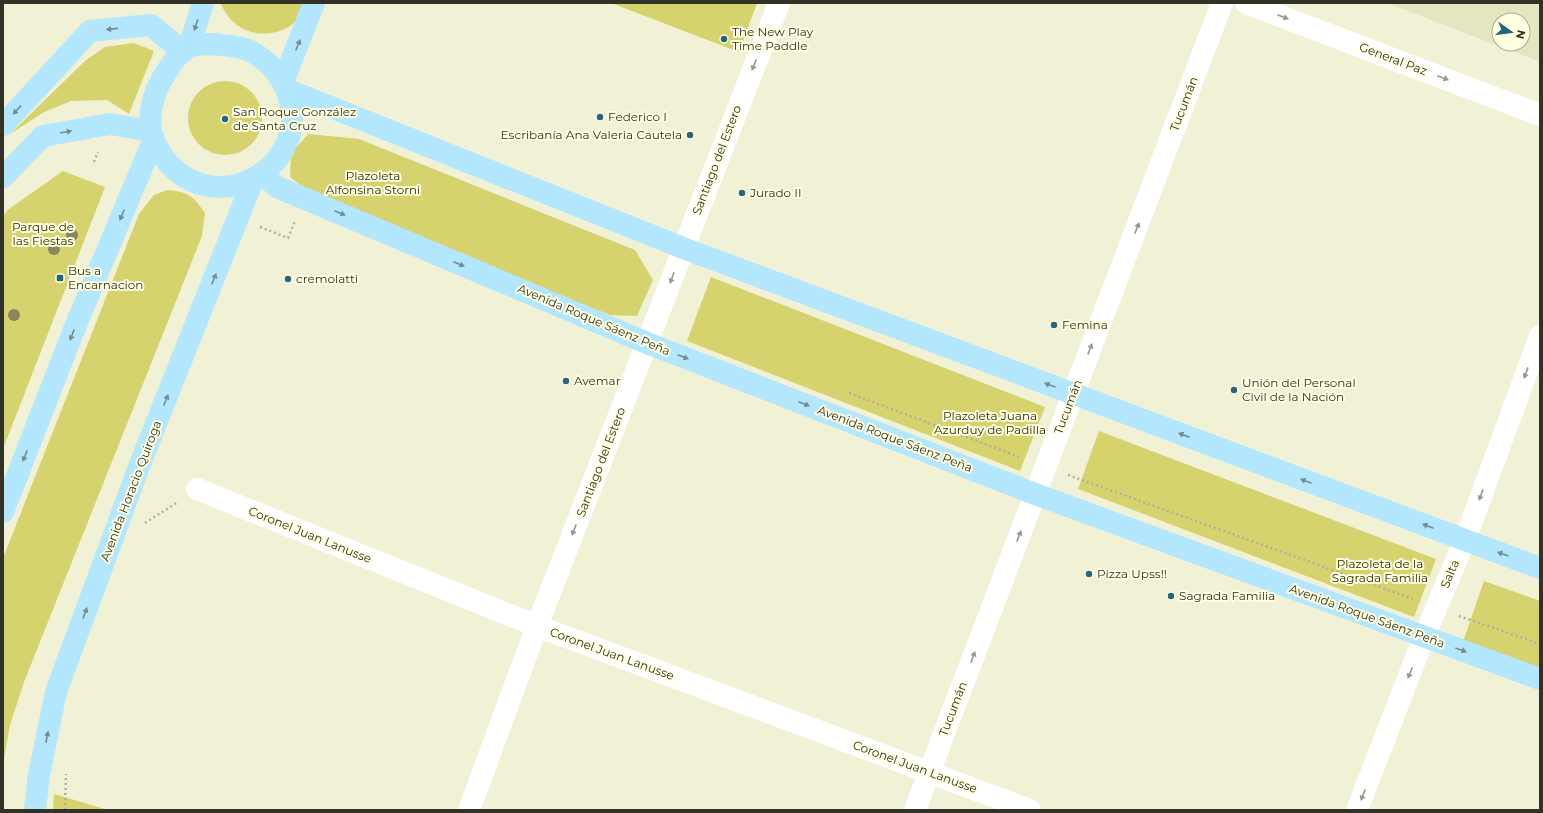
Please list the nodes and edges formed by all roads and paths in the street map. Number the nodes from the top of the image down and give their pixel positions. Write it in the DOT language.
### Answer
graph roads {
  1 [pos="203,3"];
  2 [pos="314,3"];
  3 [pos="779,3"];
  4 [pos="1222,3"];
  5 [pos="1246,3"];
  6 [pos="186,50"];
  7 [pos="286,86"];
  8 [pos="1540,115"];
  9 [pos="3,125"];
  10 [pos="153,135"];
  11 [pos="3,177"];
  12 [pos="257,177"];
  13 [pos="304,198"];
  14 [pos="260,227"];
  15 [pos="683,248"];
  16 [pos="1540,336"];
  17 [pos="647,343"];
  18 [pos="843,391"];
  19 [pos="1073,394"];
  20 [pos="1045,467"];
  21 [pos="197,489"];
  22 [pos="1035,494"];
  23 [pos="3,512"];
  24 [pos="142,525"];
  25 [pos="1464,540"];
  26 [pos="1540,568"];
  27 [pos="1436,608"];
  28 [pos="537,626"];
  29 [pos="1424,637"];
  30 [pos="1540,644"];
  31 [pos="1540,679"];
  32 [pos="929,772"];
  33 [pos="35,810"];
  34 [pos="469,810"];
  35 [pos="915,810"];
  36 [pos="1030,810"];
  37 [pos="1357,810"];
  1 -- 6 [label="main road, one-way"];
  7 -- 2 [label="main road, one-way"];
  3 -- 15 [label="street, Santiago del Estero, one-way"];
  19 -- 4 [label="street, Tucumán, one-way"];
  5 -- 8 [label="street, General Paz, one-way"];
  6 -- 7 [label="main road"];
  6 -- 9 [label="main road, one-way"];
  6 -- 10 [label="main road"];
  7 -- 12 [label="main road"];
  7 -- 15 [label="main road"];
  11 -- 10 [label="main road, one-way"];
  10 -- 12 [label="main road"];
  10 -- 23 [label="main road, one-way"];
  12 -- 13 [label="main road, Avenida Roque Sáenz Peña"];
  33 -- 12 [label="main road, Avenida Horacio Quiroga, one-way"];
  13 -- 14 [label="path"];
  13 -- 17 [label="main road, Avenida Roque Sáenz Peña, one-way"];
  15 -- 17 [label="street, Santiago del Estero, one-way"];
  19 -- 15 [label="main road, one-way"];
  16 -- 25 [label="street, Salta, one-way"];
  17 -- 22 [label="main road, Avenida Roque Sáenz Peña, one-way"];
  17 -- 28 [label="street, Santiago del Estero, one-way"];
  18 -- 20 [label="path"];
  19 -- 20 [label="street, Tucumán"];
  25 -- 19 [label="main road, one-way"];
  20 -- 22 [label="street, Tucumán"];
  20 -- 27 [label="path"];
  21 -- 24 [label="path"];
  21 -- 28 [label="street, Coronel Juan Lanusse"];
  22 -- 29 [label="main road, Avenida Roque Sáenz Peña"];
  32 -- 22 [label="street, Tucumán, one-way"];
  26 -- 25 [label="main road, one-way"];
  25 -- 27 [label="street, Salta"];
  27 -- 29 [label="street, Salta"];
  27 -- 30 [label="path"];
  28 -- 32 [label="street, Coronel Juan Lanusse"];
  28 -- 34 [label="street, Santiago del Estero"];
  29 -- 31 [label="main road, Avenida Roque Sáenz Peña, one-way"];
  29 -- 37 [label="street, Salta, one-way"];
  32 -- 35 [label="street, Tucumán"];
  32 -- 36 [label="street, Coronel Juan Lanusse"];
}
